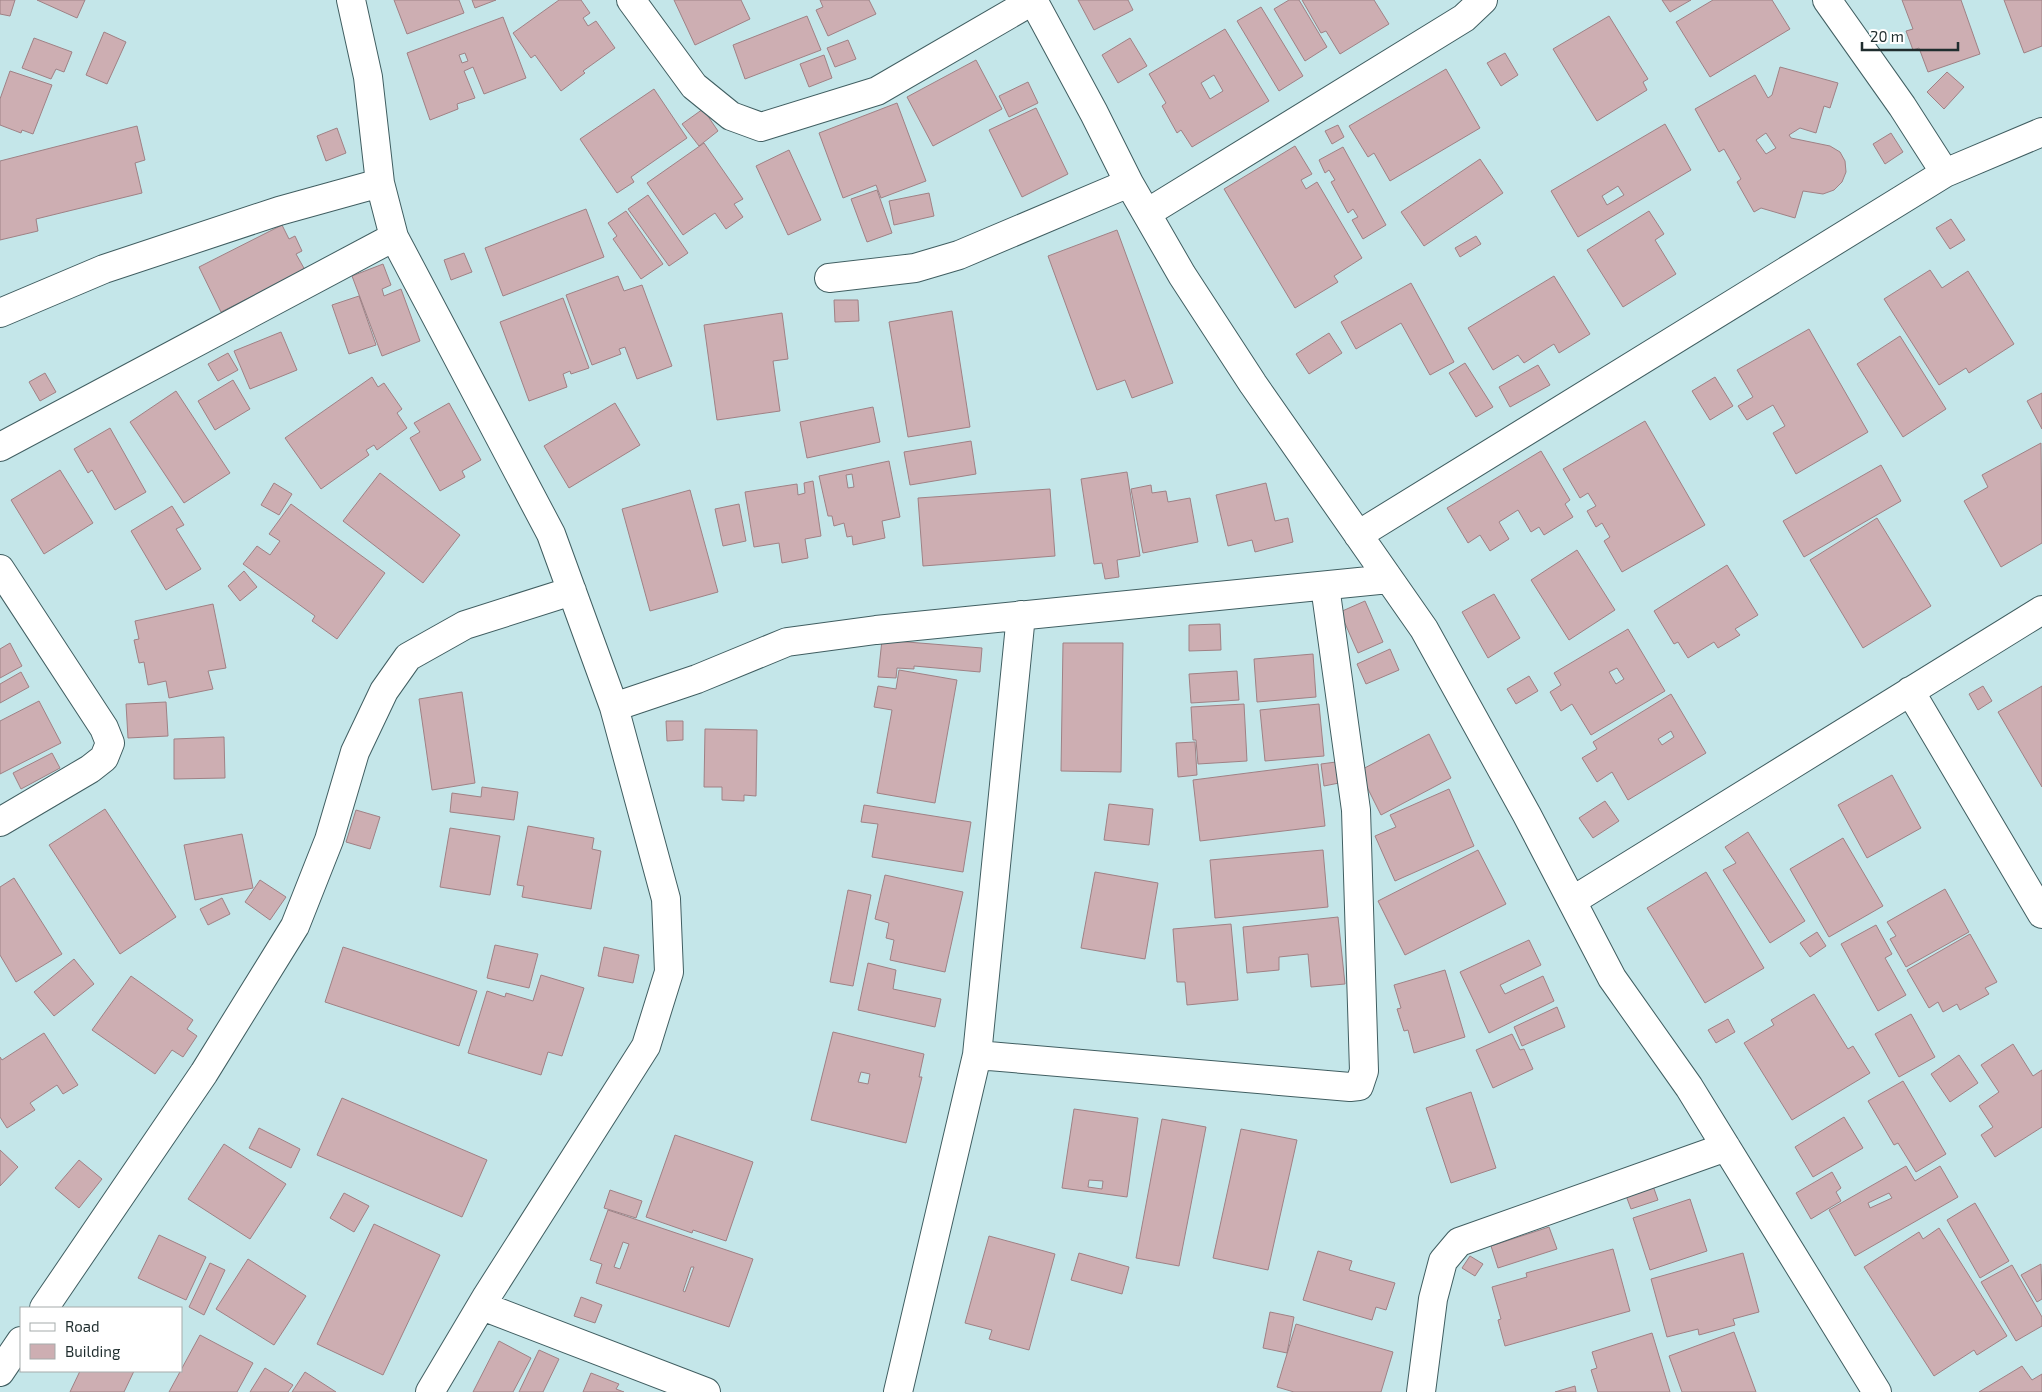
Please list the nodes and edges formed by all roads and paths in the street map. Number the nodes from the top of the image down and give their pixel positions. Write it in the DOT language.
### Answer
graph roads {
  1 [pos="351,0"];
  2 [pos="631,0"];
  3 [pos="1033,0"];
  4 [pos="1483,0"];
  5 [pos="1827,0"];
  6 [pos="2042,132"];
  7 [pos="1945,173"];
  8 [pos="380,183"];
  9 [pos="1129,183"];
  10 [pos="1147,213"];
  11 [pos="394,237"];
  12 [pos="829,278"];
  13 [pos="0,313"];
  14 [pos="0,447"];
  15 [pos="1358,535"];
  16 [pos="0,569"];
  17 [pos="1389,579"];
  18 [pos="1325,586"];
  19 [pos="572,591"];
  20 [pos="2042,610"];
  21 [pos="1021,616"];
  22 [pos="1910,691"];
  23 [pos="614,707"];
  24 [pos="0,822"];
  25 [pos="1572,901"];
  26 [pos="2042,914"];
  27 [pos="977,1055"];
  28 [pos="1726,1146"];
  29 [pos="482,1306"];
  30 [pos="45,1307"];
  31 [pos="20,1342"];
  32 [pos="0,1372"];
  33 [pos="430,1392"];
  34 [pos="706,1392"];
  35 [pos="898,1392"];
  36 [pos="1421,1392"];
  37 [pos="1877,1392"];
  1 -- 8 [label="street"];
  2 -- 3 [label="street"];
  3 -- 9 [label="street"];
  4 -- 10 [label="street"];
  5 -- 7 [label="street"];
  6 -- 7 [label="street"];
  7 -- 15 [label="street"];
  8 -- 11 [label="street"];
  8 -- 13 [label="street"];
  9 -- 10 [label="street"];
  9 -- 12 [label="street"];
  10 -- 15 [label="street"];
  11 -- 14 [label="street"];
  11 -- 19 [label="street"];
  15 -- 17 [label="street"];
  16 -- 24 [label="street"];
  17 -- 18 [label="street"];
  17 -- 25 [label="street"];
  18 -- 21 [label="street"];
  18 -- 27 [label="street"];
  19 -- 23 [label="street"];
  19 -- 30 [label="street"];
  20 -- 22 [label="street"];
  21 -- 23 [label="street"];
  21 -- 27 [label="street"];
  22 -- 25 [label="street"];
  22 -- 26 [label="street"];
  23 -- 29 [label="street"];
  25 -- 28 [label="street"];
  27 -- 35 [label="street"];
  28 -- 36 [label="street"];
  28 -- 37 [label="street"];
  29 -- 33 [label="street"];
  29 -- 34 [label="street"];
  31 -- 32 [label="street"];
}
